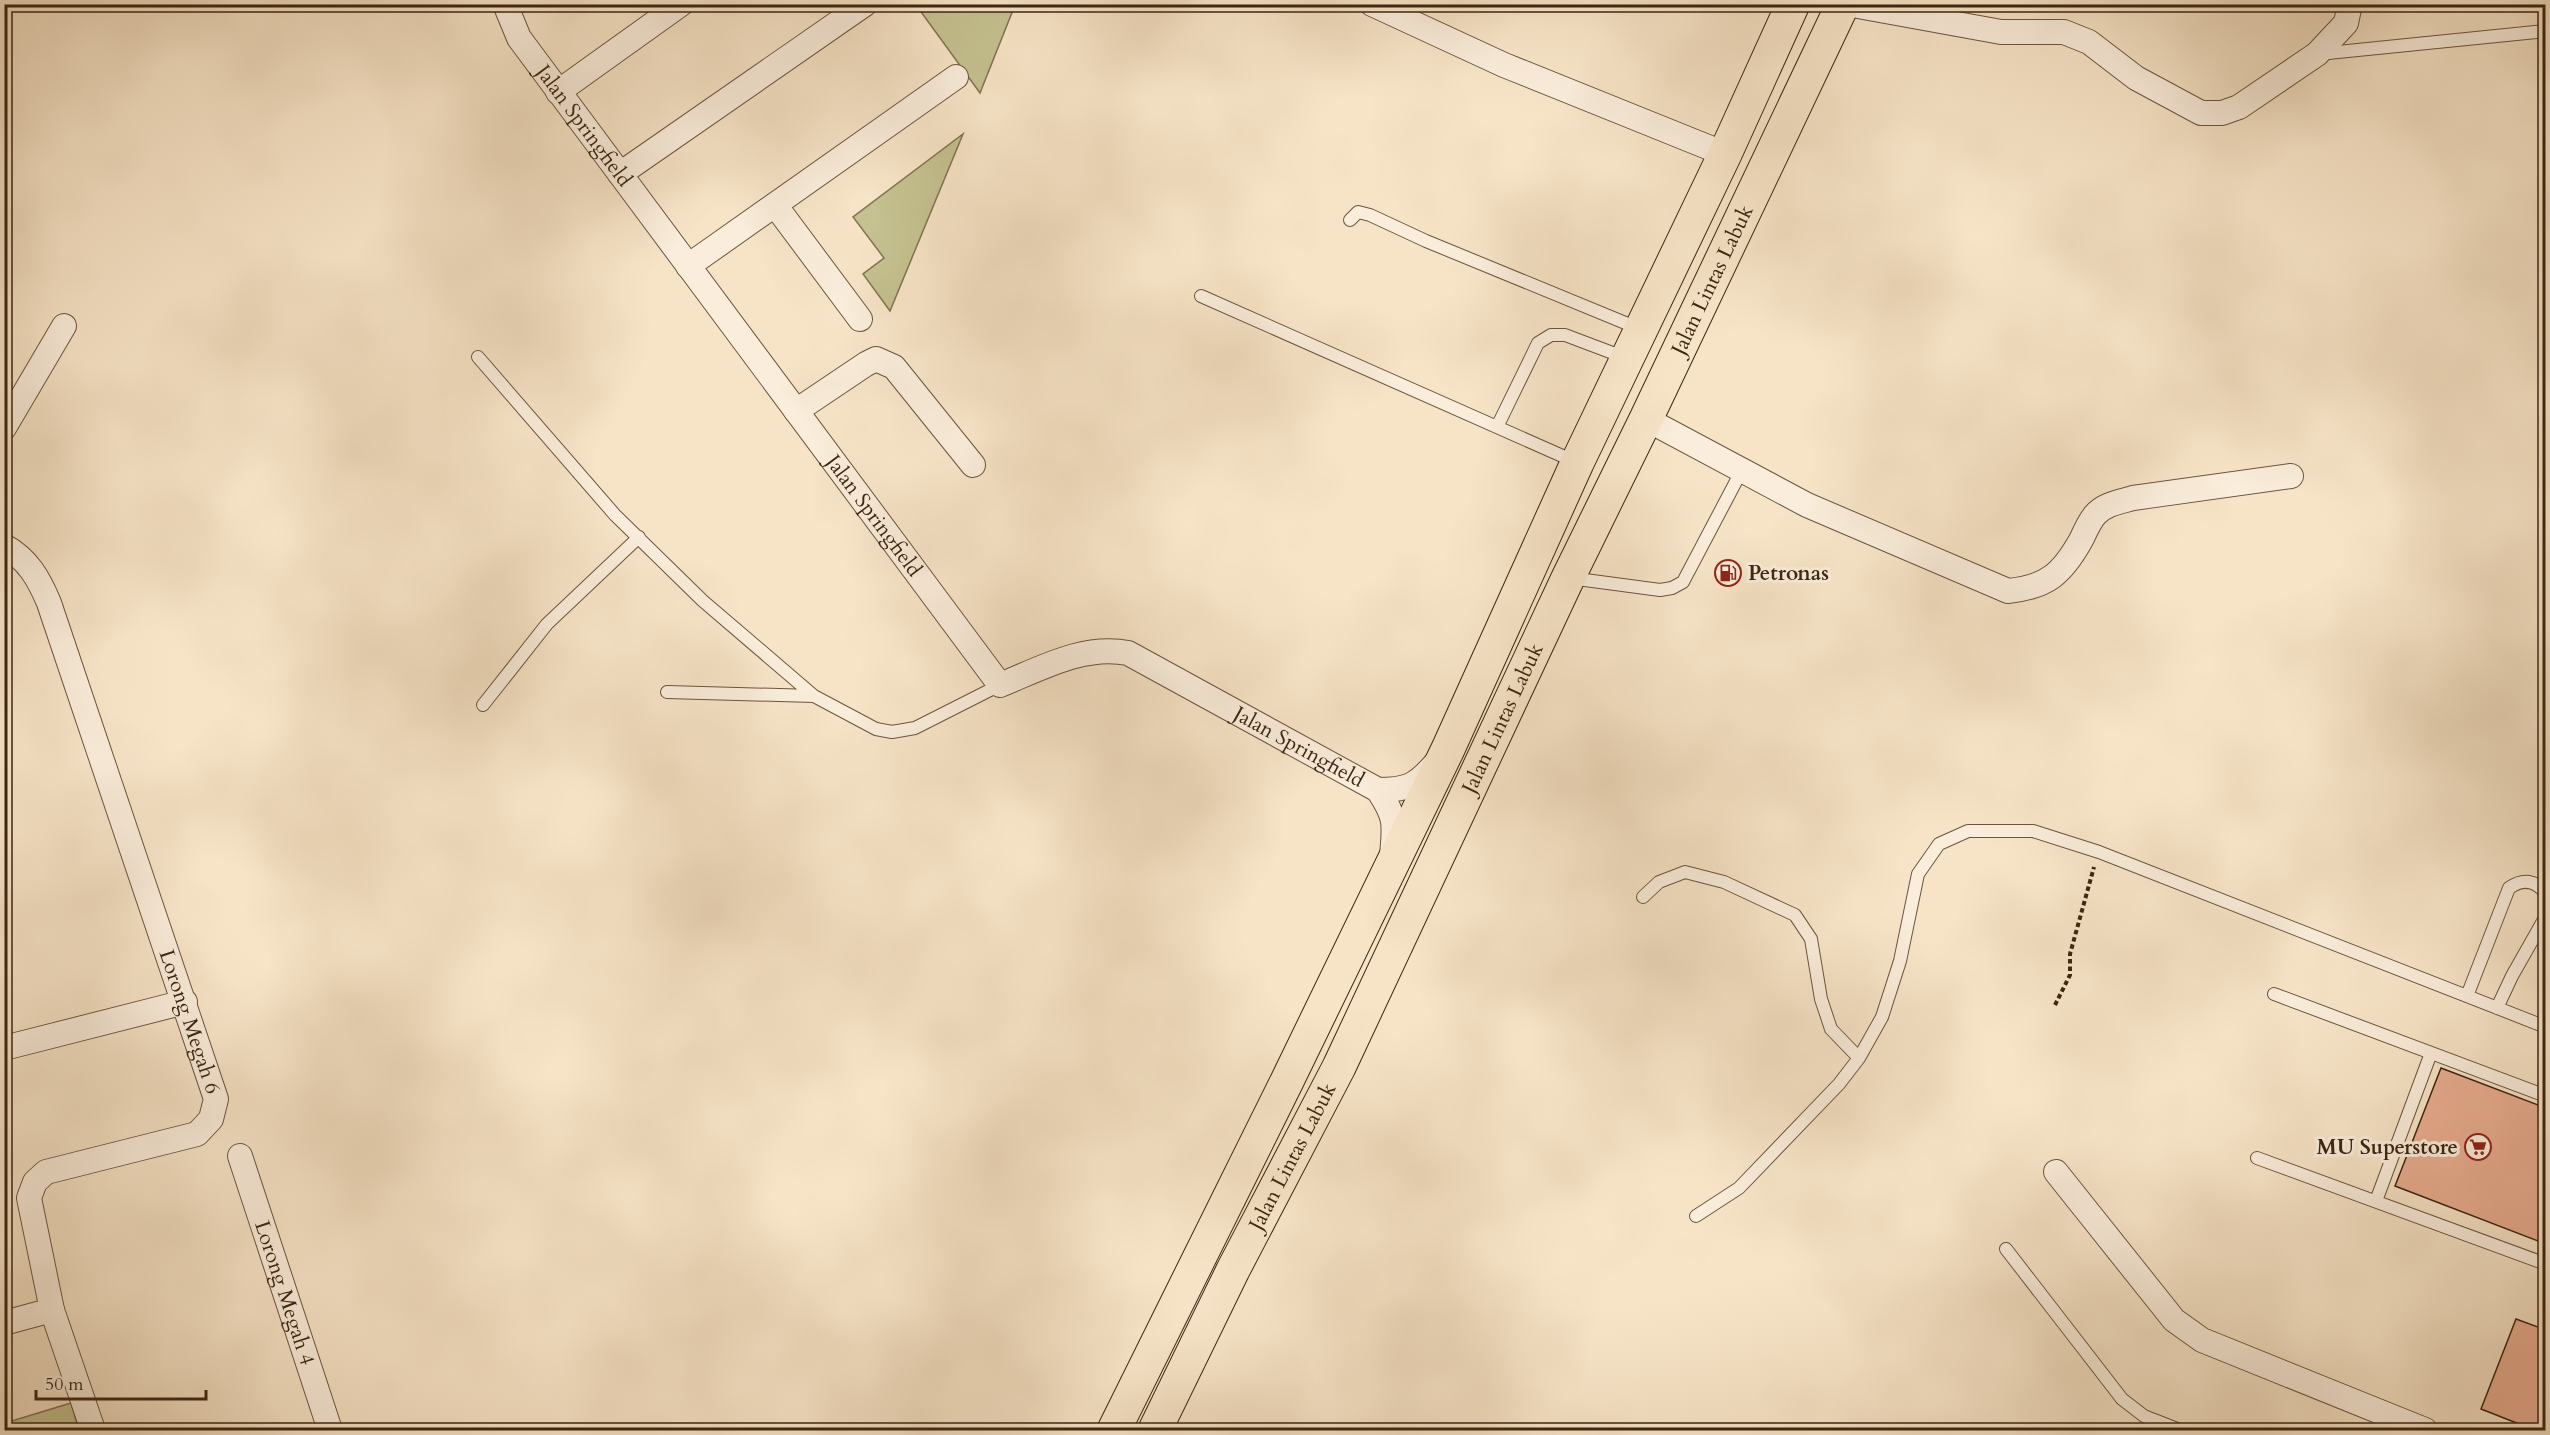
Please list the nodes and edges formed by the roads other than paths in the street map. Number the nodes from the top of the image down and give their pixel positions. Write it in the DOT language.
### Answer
graph roads {
  1 [pos="505,4"];
  2 [pos="681,4"];
  3 [pos="865,4"];
  4 [pos="1372,4"];
  5 [pos="1793,4"];
  6 [pos="1845,4"];
  7 [pos="2350,4"];
  8 [pos="1911,10"];
  9 [pos="2546,31"];
  10 [pos="2317,54"];
  11 [pos="956,77"];
  12 [pos="558,92"];
  13 [pos="1725,154"];
  14 [pos="620,174"];
  15 [pos="775,205"];
  16 [pos="1350,220"];
  17 [pos="688,266"];
  18 [pos="1201,296"];
  19 [pos="860,319"];
  20 [pos="64,326"];
  21 [pos="1642,329"];
  22 [pos="478,357"];
  23 [pos="1627,359"];
  24 [pos="796,411"];
  25 [pos="1646,419"];
  26 [pos="1497,427"];
  27 [pos="4,428"];
  28 [pos="1577,463"];
  29 [pos="973,465"];
  30 [pos="1742,470"];
  31 [pos="2291,476"];
  32 [pos="639,537"];
  33 [pos="4,546"];
  34 [pos="1568,578"];
  35 [pos="1000,685"];
  36 [pos="667,692"];
  37 [pos="814,696"];
  38 [pos="483,705"];
  39 [pos="1448,749"];
  40 [pos="1378,790"];
  41 [pos="1390,869"];
  42 [pos="2546,894"];
  43 [pos="1643,897"];
  44 [pos="2546,916"];
  45 [pos="2274,994"];
  46 [pos="2467,996"];
  47 [pos="184,1002"];
  48 [pos="2497,1008"];
  49 [pos="2546,1028"];
  50 [pos="4,1048"];
  51 [pos="2431,1053"];
  52 [pos="1859,1058"];
  53 [pos="2546,1096"];
  54 [pos="240,1156"];
  55 [pos="2257,1158"];
  56 [pos="2056,1172"];
  57 [pos="2376,1201"];
  58 [pos="1696,1216"];
  59 [pos="2006,1249"];
  60 [pos="2546,1264"];
  61 [pos="1233,1270"];
  62 [pos="52,1310"];
  63 [pos="4,1323"];
  64 [pos="93,1431"];
  65 [pos="330,1431"];
  66 [pos="1114,1431"];
  67 [pos="1129,1431"];
  68 [pos="1155,1431"];
  69 [pos="1170,1431"];
  70 [pos="2180,1431"];
  71 [pos="2425,1431"];
  1 -- 12 [label="street, Jalan Springfield"];
  2 -- 12 [label="street"];
  3 -- 14 [label="street"];
  4 -- 13 [label="street"];
  5 -- 13 [label="main road, Jalan Lintas Labuk"];
  6 -- 8 [label="street"];
  6 -- 25 [label="main road, Jalan Lintas Labuk"];
  7 -- 10 [label="street"];
  8 -- 10 [label="street"];
  9 -- 10 [label="lane"];
  11 -- 15 [label="street"];
  12 -- 14 [label="street, Jalan Springfield"];
  13 -- 21 [label="main road, Jalan Lintas Labuk"];
  14 -- 17 [label="street, Jalan Springfield"];
  15 -- 17 [label="street"];
  15 -- 19 [label="street"];
  16 -- 21 [label="lane"];
  17 -- 24 [label="street, Jalan Springfield"];
  18 -- 26 [label="lane"];
  20 -- 27 [label="street"];
  21 -- 23 [label="main road, Jalan Lintas Labuk"];
  22 -- 32 [label="lane"];
  23 -- 26 [label="lane"];
  23 -- 28 [label="main road, Jalan Lintas Labuk"];
  24 -- 29 [label="street"];
  24 -- 35 [label="street, Jalan Springfield"];
  25 -- 30 [label="street"];
  25 -- 34 [label="main road, Jalan Lintas Labuk"];
  26 -- 28 [label="lane"];
  28 -- 39 [label="main road, Jalan Lintas Labuk"];
  30 -- 31 [label="street"];
  30 -- 34 [label="lane"];
  32 -- 37 [label="lane"];
  32 -- 38 [label="lane"];
  33 -- 47 [label="street, Lorong Megah 6"];
  34 -- 61 [label="main road, Jalan Lintas Labuk"];
  35 -- 37 [label="lane"];
  35 -- 40 [label="street, Jalan Springfield"];
  36 -- 37 [label="lane"];
  39 -- 40 [label="street, Jalan Springfield"];
  39 -- 41 [label="main road, Jalan Lintas Labuk"];
  40 -- 41 [label="street, Jalan Springfield"];
  41 -- 66 [label="main road, Jalan Lintas Labuk"];
  42 -- 46 [label="lane"];
  43 -- 52 [label="lane"];
  44 -- 48 [label="lane"];
  45 -- 51 [label="lane"];
  46 -- 48 [label="lane"];
  46 -- 52 [label="lane"];
  47 -- 50 [label="street"];
  47 -- 62 [label="street, Lorong Megah 6"];
  48 -- 49 [label="lane"];
  51 -- 53 [label="lane"];
  51 -- 57 [label="lane"];
  52 -- 58 [label="lane"];
  54 -- 65 [label="street, Lorong Megah 4"];
  55 -- 57 [label="lane"];
  56 -- 71 [label="street"];
  57 -- 60 [label="lane"];
  59 -- 70 [label="lane"];
  61 -- 67 [label="main road"];
  61 -- 68 [label="main road, Jalan Lintas Labuk"];
  61 -- 69 [label="main road"];
  62 -- 63 [label="street"];
  62 -- 64 [label="street, Lorong Megah 6"];
}
